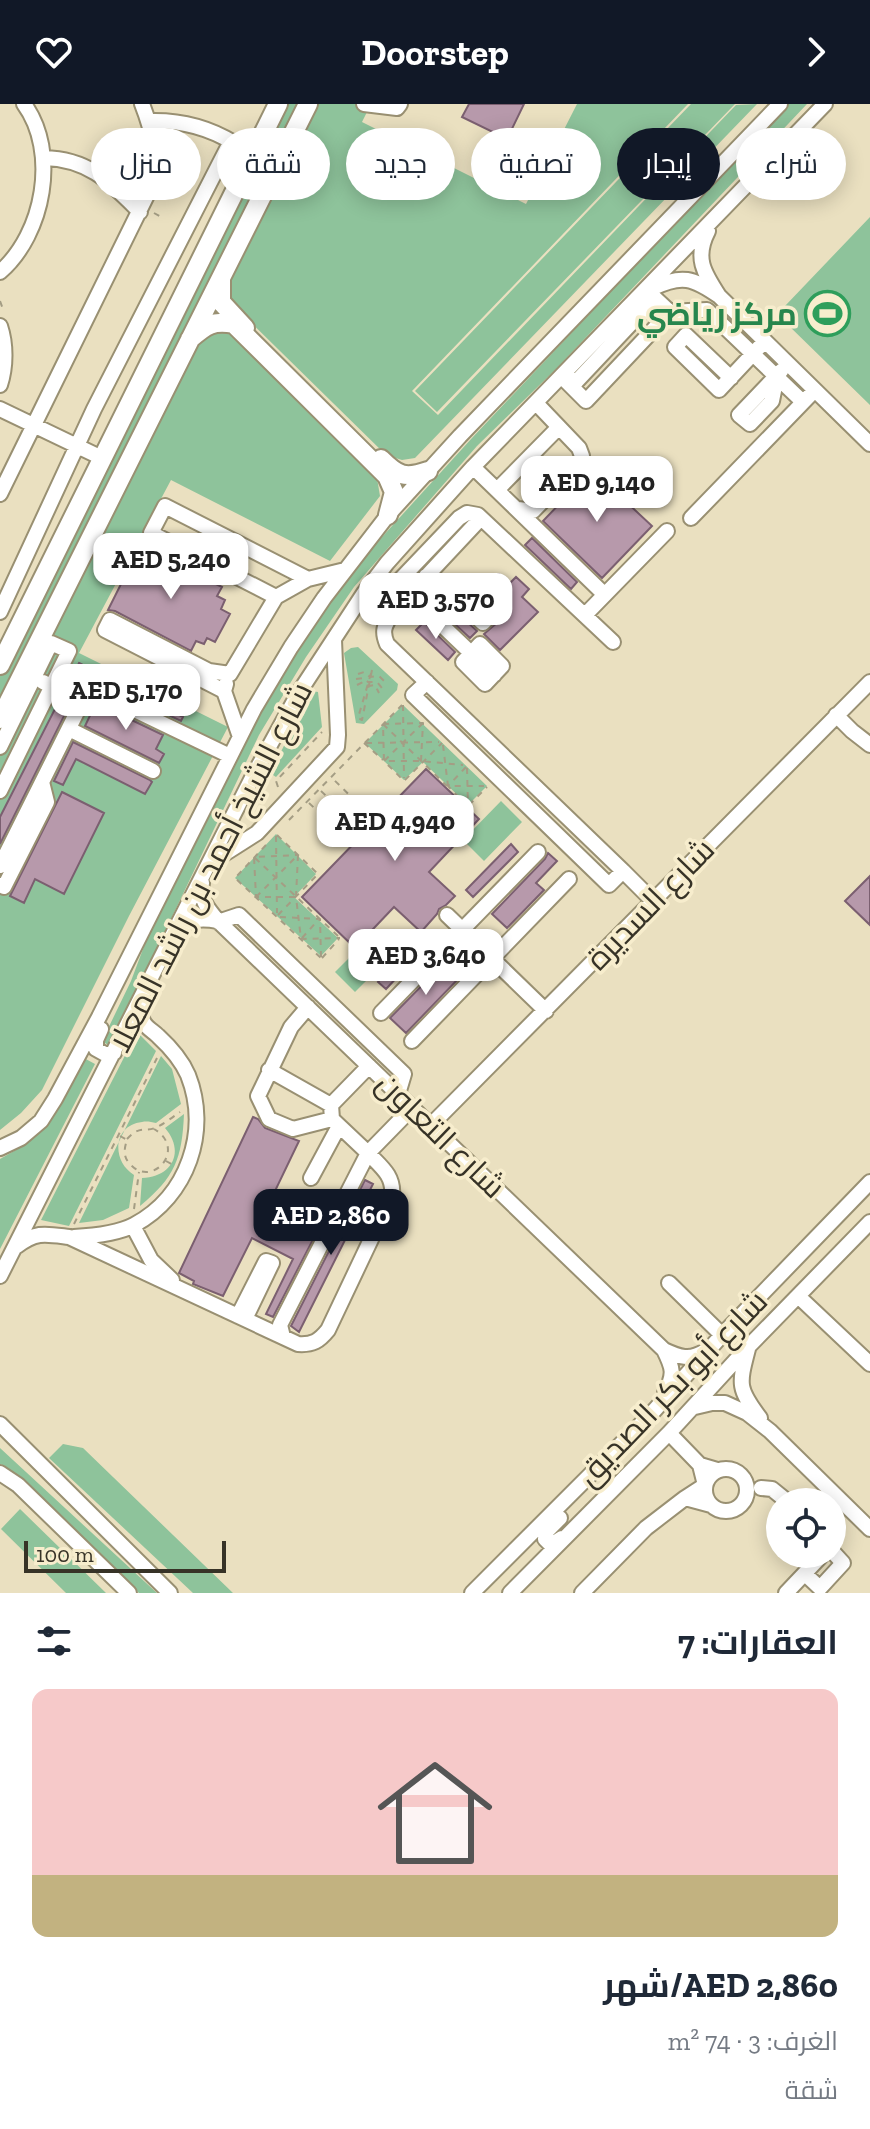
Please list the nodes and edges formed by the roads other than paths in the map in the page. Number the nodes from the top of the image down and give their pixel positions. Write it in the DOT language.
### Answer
graph roads {
  1 [pos="24,104"];
  2 [pos="142,104"];
  3 [pos="278,104"];
  4 [pos="308,104"];
  5 [pos="364,104"];
  6 [pos="400,104"];
  7 [pos="780,104"];
  8 [pos="825,104"];
  9 [pos="149,121"];
  10 [pos="266,128"];
  11 [pos="217,134"];
  12 [pos="44,158"];
  13 [pos="217,169"];
  14 [pos="230,200"];
  15 [pos="140,212"];
  16 [pos="715,219"];
  17 [pos="0,272"];
  18 [pos="222,274"];
  19 [pos="642,294"];
  20 [pos="719,296"];
  21 [pos="2,319"];
  22 [pos="188,340"];
  23 [pos="764,342"];
  24 [pos="754,354"];
  25 [pos="782,370"];
  26 [pos="564,375"];
  27 [pos="731,378"];
  28 [pos="0,385"];
  29 [pos="809,396"];
  30 [pos="536,403"];
  31 [pos="0,409"];
  32 [pos="34,425"];
  33 [pos="559,427"];
  34 [pos="870,444"];
  35 [pos="77,446"];
  36 [pos="102,458"];
  37 [pos="473,467"];
  38 [pos="428,471"];
  39 [pos="498,489"];
  40 [pos="0,494"];
  41 [pos="518,509"];
  42 [pos="388,515"];
  43 [pos="481,518"];
  44 [pos="691,518"];
  45 [pos="667,531"];
  46 [pos="386,565"];
  47 [pos="345,570"];
  48 [pos="308,579"];
  49 [pos="403,585"];
  50 [pos="604,594"];
  51 [pos="276,597"];
  52 [pos="0,612"];
  53 [pos="585,615"];
  54 [pos="334,640"];
  55 [pos="613,642"];
  56 [pos="0,665"];
  57 [pos="230,674"];
  58 [pos="28,675"];
  59 [pos="494,675"];
  60 [pos="870,682"];
  61 [pos="51,686"];
  62 [pos="224,691"];
  63 [pos="82,702"];
  64 [pos="836,715"];
  65 [pos="0,719"];
  66 [pos="69,729"];
  67 [pos="240,737"];
  68 [pos="870,745"];
  69 [pos="0,747"];
  70 [pos="230,756"];
  71 [pos="153,771"];
  72 [pos="42,782"];
  73 [pos="0,791"];
  74 [pos="538,852"];
  75 [pos="0,866"];
  76 [pos="207,868"];
  77 [pos="569,879"];
  78 [pos="0,885"];
  79 [pos="653,901"];
  80 [pos="447,915"];
  81 [pos="148,919"];
  82 [pos="218,921"];
  83 [pos="461,929"];
  84 [pos="172,937"];
  85 [pos="491,957"];
  86 [pos="140,999"];
  87 [pos="308,1007"];
  88 [pos="546,1011"];
  89 [pos="381,1013"];
  90 [pos="412,1041"];
  91 [pos="114,1053"];
  92 [pos="369,1066"];
  93 [pos="269,1070"];
  94 [pos="398,1094"];
  95 [pos="412,1108"];
  96 [pos="334,1117"];
  97 [pos="430,1126"];
  98 [pos="0,1148"];
  99 [pos="368,1153"];
  100 [pos="311,1178"];
  101 [pos="870,1182"];
  102 [pos="133,1220"];
  103 [pos="870,1222"];
  104 [pos="71,1232"];
  105 [pos="13,1249"];
  106 [pos="0,1276"];
  107 [pos="669,1283"];
  108 [pos="181,1289"];
  109 [pos="798,1296"];
  110 [pos="283,1337"];
  111 [pos="718,1339"];
  112 [pos="748,1347"];
  113 [pos="664,1350"];
  114 [pos="870,1363"];
  115 [pos="694,1407"];
  116 [pos="0,1424"];
  117 [pos="639,1425"];
  118 [pos="770,1431"];
  119 [pos="669,1433"];
  120 [pos="700,1465"];
  121 [pos="717,1470"];
  122 [pos="0,1473"];
  123 [pos="742,1476"];
  124 [pos="705,1485"];
  125 [pos="761,1488"];
  126 [pos="766,1488"];
  127 [pos="685,1498"];
  128 [pos="743,1502"];
  129 [pos="711,1505"];
  130 [pos="870,1529"];
  131 [pos="568,1535"];
  132 [pos="810,1568"];
  133 [pos="838,1568"];
  134 [pos="805,1574"];
  135 [pos="514,1592"];
  136 [pos="129,1593"];
  137 [pos="170,1593"];
  138 [pos="472,1593"];
  139 [pos="582,1593"];
  140 [pos="786,1593"];
  1 -- 12 [label="street"];
  2 -- 9 [label="street"];
  3 -- 10 [label="main road"];
  4 -- 18 [label="main road"];
  5 -- 6 [label="street"];
  7 -- 38 [label="street, شارع الشيخ أحمد بن راشد المعلا"];
  8 -- 16 [label="street, شارع الشيخ أحمد بن راشد المعلا"];
  9 -- 11 [label="street"];
  9 -- 15 [label="street"];
  12 -- 15 [label="street"];
  12 -- 17 [label="street"];
  13 -- 35 [label="street"];
  14 -- 36 [label="main road"];
  15 -- 32 [label="street"];
  16 -- 19 [label="street, شارع الشيخ أحمد بن راشد المعلا"];
  16 -- 20 [label="street"];
  18 -- 22 [label="main road"];
  18 -- 38 [label="main road"];
  19 -- 20 [label="street"];
  19 -- 26 [label="street, شارع الشيخ أحمد بن راشد المعلا"];
  20 -- 23 [label="street"];
  21 -- 28 [label="street"];
  22 -- 42 [label="main road"];
  22 -- 58 [label="main road"];
  23 -- 24 [label="street"];
  23 -- 25 [label="street"];
  24 -- 25 [label="street"];
  24 -- 26 [label="street"];
  24 -- 27 [label="street"];
  25 -- 29 [label="street"];
  26 -- 30 [label="street, شارع الشيخ أحمد بن راشد المعلا"];
  29 -- 34 [label="street"];
  29 -- 44 [label="street"];
  30 -- 33 [label="street"];
  30 -- 37 [label="street, شارع الشيخ أحمد بن راشد المعلا"];
  31 -- 32 [label="street"];
  32 -- 35 [label="street"];
  32 -- 40 [label="street"];
  33 -- 39 [label="street"];
  33 -- 41 [label="street"];
  35 -- 36 [label="street"];
  35 -- 52 [label="street"];
  36 -- 56 [label="main road"];
  37 -- 39 [label="street"];
  37 -- 46 [label="street, شارع الشيخ أحمد بن راشد المعلا"];
  38 -- 42 [label="street, شارع الشيخ أحمد بن راشد المعلا"];
  39 -- 41 [label="street"];
  41 -- 50 [label="street"];
  42 -- 47 [label="street, شارع الشيخ أحمد بن راشد المعلا"];
  43 -- 49 [label="street"];
  43 -- 49 [label="street"];
  43 -- 53 [label="street"];
  45 -- 50 [label="street"];
  46 -- 49 [label="street"];
  46 -- 54 [label="street, شارع الشيخ أحمد بن راشد المعلا"];
  47 -- 48 [label="street"];
  47 -- 67 [label="street, شارع الشيخ أحمد بن راشد المعلا"];
  48 -- 51 [label="street"];
  48 -- 51 [label="street"];
  49 -- 59 [label="street"];
  49 -- 79 [label="street"];
  50 -- 53 [label="street"];
  51 -- 57 [label="street"];
  53 -- 55 [label="street"];
  54 -- 76 [label="street, شارع الشيخ أحمد بن راشد المعلا"];
  54 -- 76 [label="street"];
  57 -- 62 [label="street"];
  57 -- 62 [label="street"];
  58 -- 61 [label="street"];
  58 -- 61 [label="street"];
  58 -- 65 [label="main road"];
  58 -- 69 [label="street"];
  60 -- 64 [label="street, شارع السديرة"];
  61 -- 63 [label="street"];
  61 -- 73 [label="street"];
  62 -- 67 [label="street"];
  63 -- 66 [label="street"];
  63 -- 70 [label="street"];
  64 -- 68 [label="street"];
  64 -- 79 [label="street, شارع السديرة"];
  66 -- 71 [label="street"];
  66 -- 72 [label="street"];
  67 -- 70 [label="street, شارع الشيخ أحمد بن راشد المعلا"];
  70 -- 81 [label="street, شارع الشيخ أحمد بن راشد المعلا"];
  72 -- 75 [label="street"];
  72 -- 78 [label="street"];
  74 -- 83 [label="street"];
  76 -- 82 [label="street, شارع التعاون"];
  76 -- 84 [label="street, شارع الشيخ أحمد بن راشد المعلا"];
  77 -- 85 [label="street"];
  79 -- 88 [label="street, شارع السديرة"];
  80 -- 83 [label="street"];
  81 -- 91 [label="street"];
  81 -- 98 [label="street, شارع الشيخ أحمد بن راشد المعلا"];
  82 -- 84 [label="street"];
  82 -- 87 [label="street, شارع التعاون"];
  82 -- 94 [label="street"];
  83 -- 85 [label="street"];
  83 -- 89 [label="street"];
  84 -- 86 [label="street, شارع الشيخ أحمد بن راشد المعلا"];
  85 -- 88 [label="street"];
  85 -- 90 [label="street"];
  86 -- 91 [label="street, شارع الشيخ أحمد بن راشد المعلا"];
  86 -- 102 [label="street"];
  87 -- 92 [label="street, شارع التعاون"];
  87 -- 93 [label="street"];
  88 -- 97 [label="street, شارع السديرة"];
  91 -- 105 [label="street, شارع الشيخ أحمد بن راشد المعلا"];
  92 -- 94 [label="street, شارع التعاون"];
  92 -- 96 [label="street"];
  93 -- 96 [label="street"];
  93 -- 96 [label="street"];
  94 -- 95 [label="street, شارع التعاون"];
  95 -- 97 [label="street, شارع التعاون"];
  95 -- 99 [label="street"];
  96 -- 99 [label="street"];
  96 -- 100 [label="street"];
  97 -- 113 [label="street, شارع التعاون"];
  99 -- 110 [label="street"];
  99 -- 110 [label="street"];
  101 -- 111 [label="street, شارع أبو بكر الصديق"];
  102 -- 104 [label="street"];
  102 -- 108 [label="street"];
  103 -- 109 [label="street, شارع أبو بكر الصديق"];
  104 -- 105 [label="street"];
  104 -- 108 [label="street"];
  105 -- 106 [label="street, شارع الشيخ أحمد بن راشد المعلا"];
  107 -- 111 [label="street"];
  108 -- 110 [label="street"];
  109 -- 112 [label="street, شارع أبو بكر الصديق"];
  109 -- 114 [label="street"];
  111 -- 113 [label="street"];
  111 -- 117 [label="street, شارع أبو بكر الصديق"];
  112 -- 115 [label="street, شارع أبو بكر الصديق"];
  112 -- 118 [label="street"];
  113 -- 117 [label="street"];
  115 -- 118 [label="street"];
  115 -- 119 [label="street, شارع أبو بكر الصديق"];
  116 -- 137 [label="street"];
  117 -- 131 [label="street"];
  117 -- 138 [label="street, شارع أبو بكر الصديق"];
  118 -- 130 [label="street"];
  119 -- 120 [label="street"];
  119 -- 131 [label="street, شارع أبو بكر الصديق"];
  120 -- 121 [label="street"];
  120 -- 124 [label="street"];
  121 -- 123 [label="street"];
  121 -- 124 [label="street"];
  122 -- 136 [label="street"];
  123 -- 125 [label="street"];
  123 -- 128 [label="street"];
  124 -- 127 [label="street"];
  124 -- 129 [label="street"];
  125 -- 126 [label="street"];
  125 -- 128 [label="street"];
  127 -- 129 [label="street"];
  127 -- 139 [label="street"];
  128 -- 129 [label="street"];
  131 -- 135 [label="street, شارع أبو بكر الصديق"];
  132 -- 134 [label="street"];
  133 -- 134 [label="street"];
  134 -- 140 [label="street"];
}
